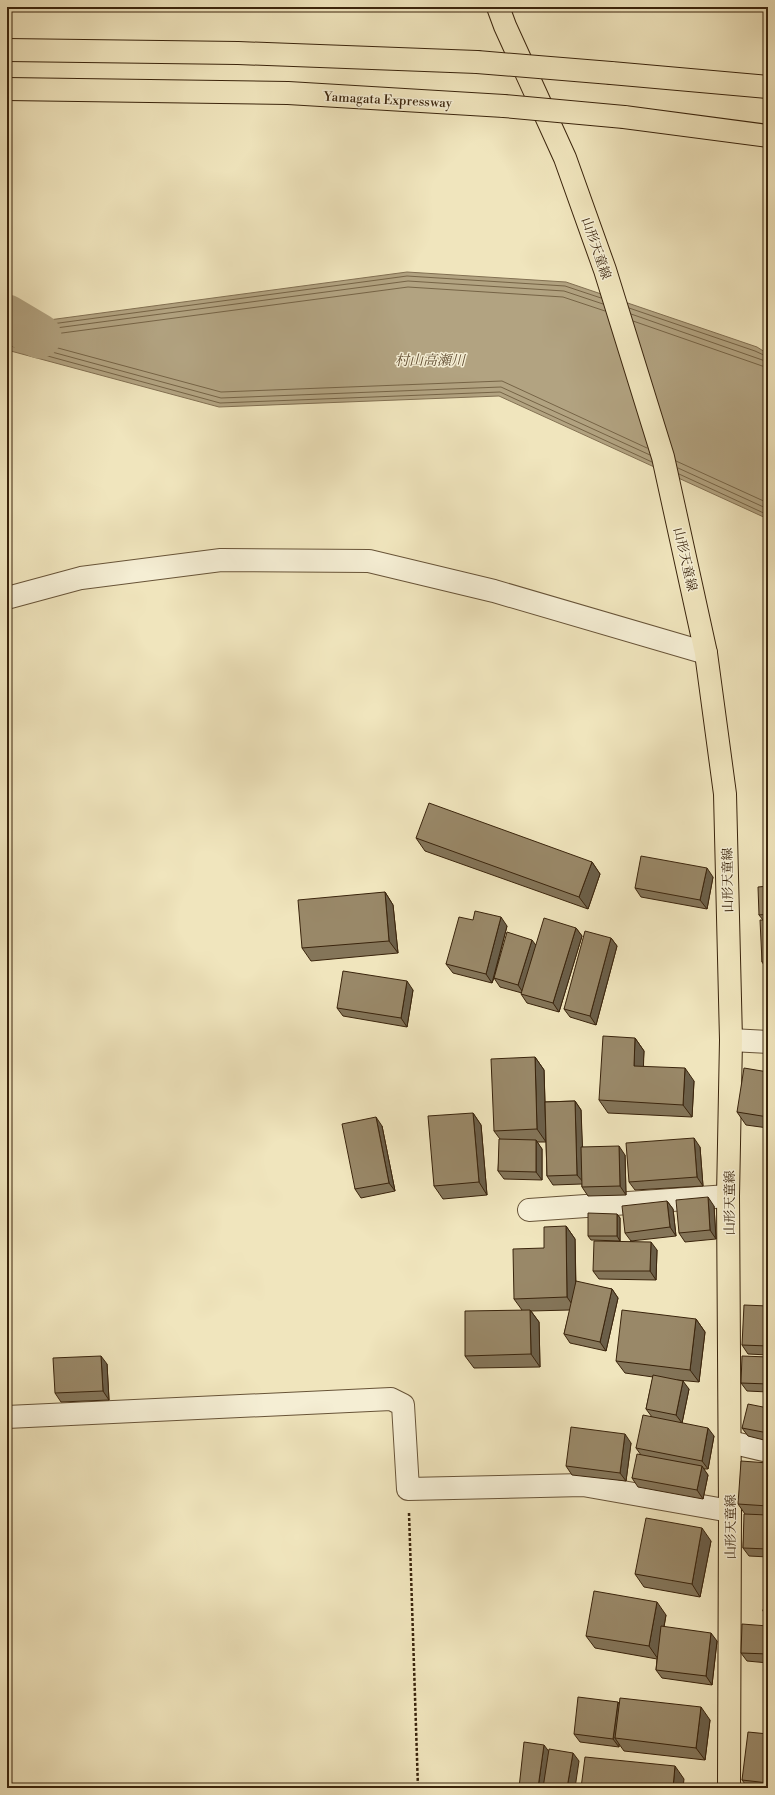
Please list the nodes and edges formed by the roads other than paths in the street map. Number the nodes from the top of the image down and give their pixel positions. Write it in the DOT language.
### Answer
graph roads {
  1 [pos="498,7"];
  2 [pos="7,50"];
  3 [pos="768,87"];
  4 [pos="7,89"];
  5 [pos="768,136"];
  6 [pos="7,598"];
  7 [pos="706,653"];
  8 [pos="731,1040"];
  9 [pos="768,1042"];
  10 [pos="728,1196"];
  11 [pos="529,1210"];
  12 [pos="7,1417"];
  13 [pos="730,1442"];
  14 [pos="768,1452"];
  15 [pos="730,1511"];
  16 [pos="729,1788"];
  1 -- 7 [label="main road, 山形天童線"];
  2 -- 3 [label="main road, bridge"];
  4 -- 5 [label="main road, Yamagata Expressway, bridge"];
  6 -- 7 [label="lane"];
  7 -- 8 [label="main road, 山形天童線"];
  8 -- 9 [label="lane"];
  8 -- 10 [label="main road, 山形天童線"];
  10 -- 11 [label="lane"];
  10 -- 13 [label="main road, 山形天童線"];
  12 -- 15 [label="lane"];
  13 -- 14 [label="lane"];
  13 -- 15 [label="main road, 山形天童線"];
  15 -- 16 [label="main road, 山形天童線"];
}
